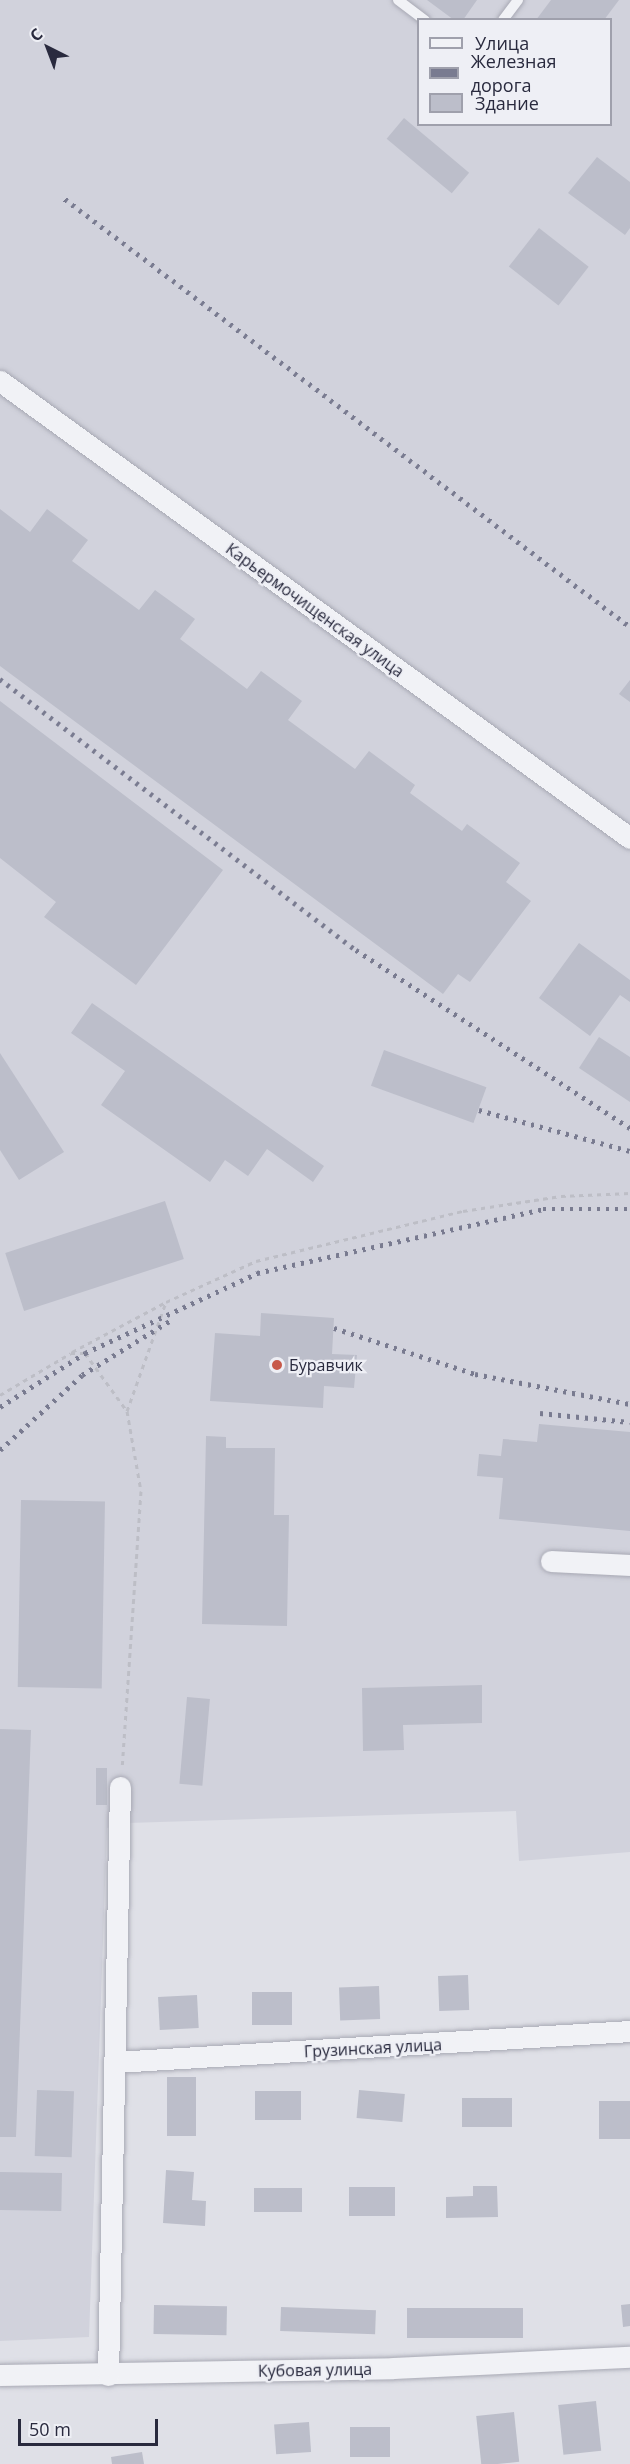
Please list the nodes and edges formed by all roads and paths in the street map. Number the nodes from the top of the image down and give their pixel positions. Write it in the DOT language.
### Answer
graph roads {
  1 [pos="398,0"];
  2 [pos="518,0"];
  3 [pos="422,18"];
  4 [pos="504,18"];
  5 [pos="0,381"];
  6 [pos="630,838"];
  7 [pos="630,1193"];
  8 [pos="166,1302"];
  9 [pos="71,1353"];
  10 [pos="0,1395"];
  11 [pos="127,1412"];
  12 [pos="551,1561"];
  13 [pos="630,1565"];
  14 [pos="120,1787"];
  15 [pos="630,2031"];
  16 [pos="115,2062"];
  17 [pos="630,2357"];
  18 [pos="0,2375"];
  19 [pos="108,2375"];
  1 -- 3 [label="lane"];
  2 -- 4 [label="lane"];
  5 -- 6 [label="street, Карьермочищенская улица"];
  7 -- 8 [label="path"];
  8 -- 9 [label="path"];
  8 -- 11 [label="path"];
  9 -- 10 [label="path"];
  9 -- 11 [label="path"];
  11 -- 14 [label="path"];
  12 -- 13 [label="street"];
  14 -- 16 [label="street"];
  15 -- 16 [label="street, Грузинская улица"];
  16 -- 19 [label="street"];
  17 -- 19 [label="street, Кубовая улица"];
  18 -- 19 [label="street, Кубовая улица"];
}
